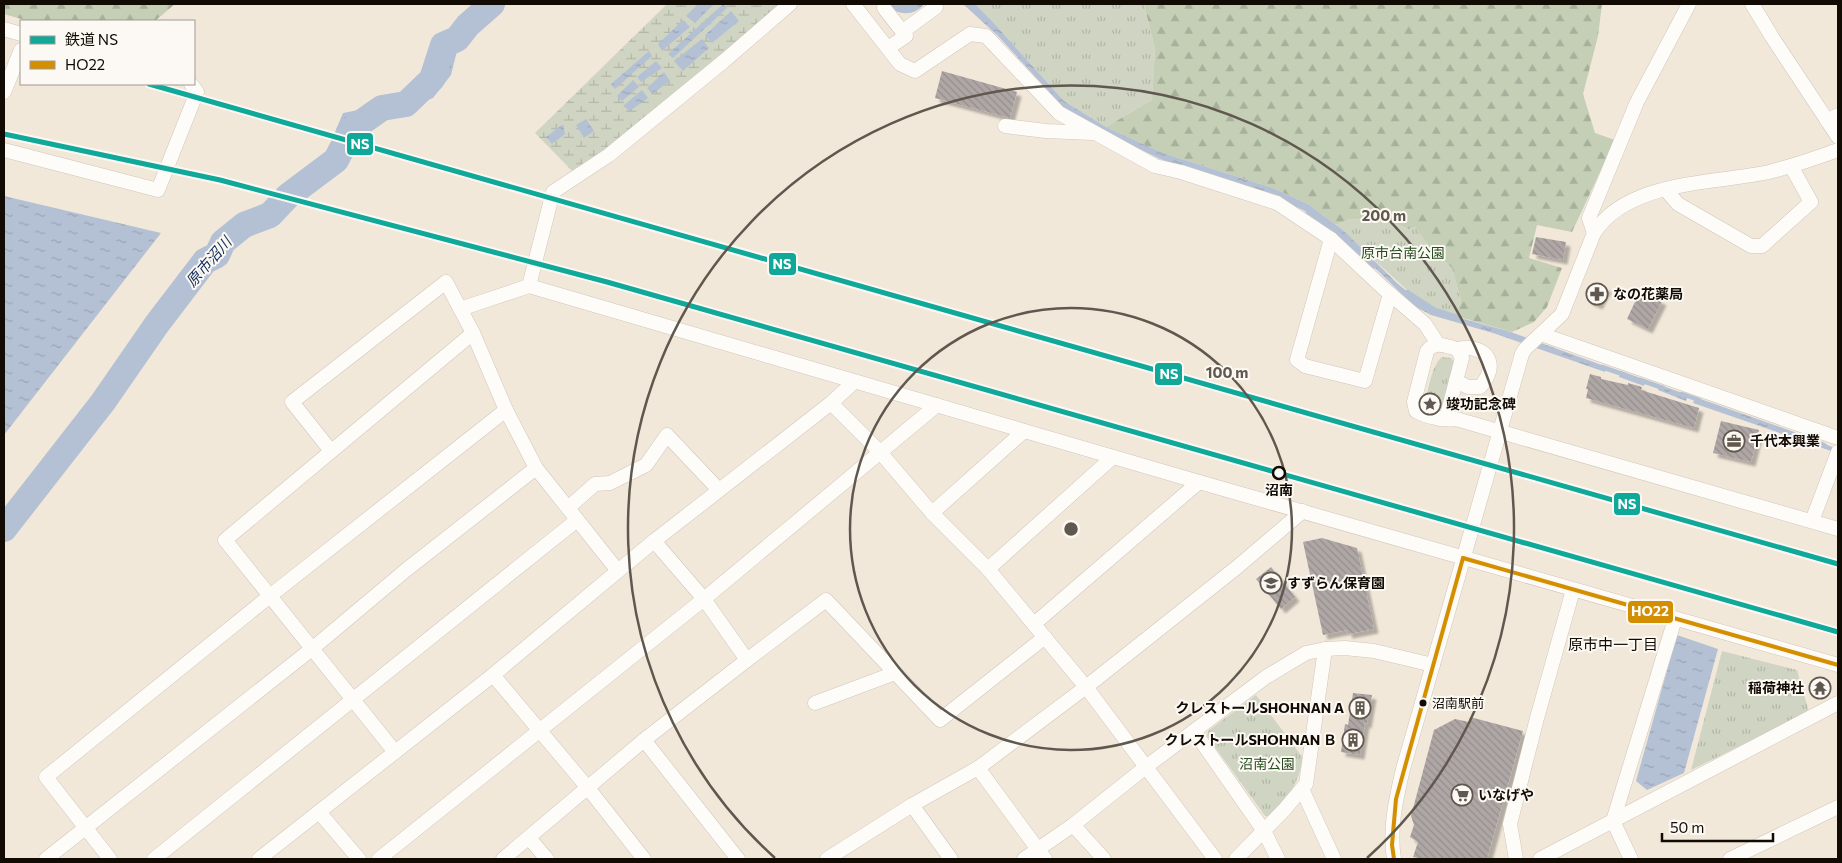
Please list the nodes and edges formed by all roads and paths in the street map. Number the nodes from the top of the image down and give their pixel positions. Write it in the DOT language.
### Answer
graph roads {
  1 [pos="790,4"];
  2 [pos="853,4"];
  3 [pos="1689,4"];
  4 [pos="1752,4"];
  5 [pos="936,7"];
  6 [pos="884,8"];
  7 [pos="4,29"];
  8 [pos="20,34"];
  9 [pos="907,37"];
  10 [pos="888,48"];
  11 [pos="20,52"];
  12 [pos="192,85"];
  13 [pos="4,92"];
  14 [pos="1833,118"];
  15 [pos="1005,126"];
  16 [pos="1098,134"];
  17 [pos="1838,137"];
  18 [pos="4,150"];
  19 [pos="1838,150"];
  20 [pos="1790,166"];
  21 [pos="1666,190"];
  22 [pos="1594,233"];
  23 [pos="1331,239"];
  24 [pos="529,286"];
  25 [pos="1390,294"];
  26 [pos="460,309"];
  27 [pos="473,333"];
  28 [pos="1542,334"];
  29 [pos="1438,344"];
  30 [pos="1457,349"];
  31 [pos="1456,381"];
  32 [pos="854,382"];
  33 [pos="830,403"];
  34 [pos="937,405"];
  35 [pos="506,410"];
  36 [pos="1448,415"];
  37 [pos="1024,431"];
  38 [pos="1500,432"];
  39 [pos="1838,438"];
  40 [pos="331,451"];
  41 [pos="880,452"];
  42 [pos="1836,456"];
  43 [pos="1114,457"];
  44 [pos="536,468"];
  45 [pos="1199,482"];
  46 [pos="719,490"];
  47 [pos="568,508"];
  48 [pos="1304,511"];
  49 [pos="932,513"];
  50 [pos="577,520"];
  51 [pos="1812,521"];
  52 [pos="1838,529"];
  53 [pos="654,541"];
  54 [pos="1463,558"];
  55 [pos="988,568"];
  56 [pos="618,571"];
  57 [pos="1573,590"];
  58 [pos="270,595"];
  59 [pos="704,599"];
  60 [pos="1674,619"];
  61 [pos="1034,624"];
  62 [pos="1045,637"];
  63 [pos="312,648"];
  64 [pos="1325,649"];
  65 [pos="747,660"];
  66 [pos="1433,665"];
  67 [pos="1838,665"];
  68 [pos="895,672"];
  69 [pos="493,674"];
  70 [pos="1086,687"];
  71 [pos="353,699"];
  72 [pos="1838,702"];
  73 [pos="815,703"];
  74 [pos="540,730"];
  75 [pos="1194,731"];
  76 [pos="644,740"];
  77 [pos="395,752"];
  78 [pos="1147,766"];
  79 [pos="978,768"];
  80 [pos="588,788"];
  81 [pos="1302,788"];
  82 [pos="912,805"];
  83 [pos="1838,807"];
  84 [pos="319,812"];
  85 [pos="1613,821"];
  86 [pos="1073,824"];
  87 [pos="84,829"];
  88 [pos="1264,831"];
  89 [pos="529,838"];
  90 [pos="1040,855"];
  91 [pos="46,859"];
  92 [pos="110,859"];
  93 [pos="154,859"];
  94 [pos="259,859"];
  95 [pos="359,859"];
  96 [pos="378,859"];
  97 [pos="503,859"];
  98 [pos="547,859"];
  99 [pos="644,859"];
  100 [pos="738,859"];
  101 [pos="827,859"];
  102 [pos="951,859"];
  103 [pos="1024,859"];
  104 [pos="1104,859"];
  105 [pos="1215,859"];
  106 [pos="1236,859"];
  107 [pos="1278,859"];
  108 [pos="1334,859"];
  109 [pos="1394,859"];
  110 [pos="1516,859"];
  111 [pos="1540,859"];
  112 [pos="1631,859"];
  113 [pos="1730,859"];
  1 -- 24 [label="street"];
  2 -- 10 [label="street"];
  3 -- 22 [label="street"];
  4 -- 14 [label="street"];
  5 -- 9 [label="street"];
  6 -- 9 [label="street"];
  7 -- 8 [label="street"];
  9 -- 10 [label="street"];
  10 -- 16 [label="street"];
  11 -- 13 [label="street"];
  12 -- 18 [label="street"];
  14 -- 17 [label="street"];
  15 -- 16 [label="street"];
  16 -- 23 [label="street"];
  19 -- 20 [label="street"];
  20 -- 21 [label="street"];
  20 -- 21 [label="street"];
  21 -- 22 [label="street"];
  22 -- 28 [label="street"];
  23 -- 25 [label="street"];
  23 -- 25 [label="street"];
  24 -- 26 [label="street"];
  24 -- 32 [label="street"];
  25 -- 29 [label="street"];
  26 -- 27 [label="street"];
  26 -- 40 [label="street"];
  27 -- 35 [label="street"];
  27 -- 40 [label="street"];
  28 -- 38 [label="street"];
  28 -- 39 [label="street"];
  29 -- 30 [label="street"];
  29 -- 36 [label="street"];
  30 -- 31 [label="street"];
  30 -- 31 [label="street"];
  31 -- 36 [label="street"];
  32 -- 33 [label="street"];
  32 -- 34 [label="street"];
  33 -- 41 [label="street"];
  33 -- 46 [label="street"];
  34 -- 37 [label="street"];
  34 -- 41 [label="street"];
  35 -- 44 [label="street"];
  35 -- 58 [label="street"];
  36 -- 38 [label="street"];
  37 -- 43 [label="street"];
  37 -- 49 [label="street"];
  38 -- 51 [label="street"];
  38 -- 54 [label="street"];
  40 -- 58 [label="street"];
  41 -- 49 [label="street"];
  41 -- 59 [label="street"];
  42 -- 51 [label="street"];
  43 -- 45 [label="street"];
  43 -- 55 [label="street"];
  44 -- 47 [label="street"];
  44 -- 63 [label="street"];
  45 -- 48 [label="street"];
  45 -- 61 [label="street"];
  46 -- 47 [label="street"];
  46 -- 53 [label="street"];
  47 -- 50 [label="street"];
  48 -- 54 [label="street"];
  48 -- 70 [label="street"];
  49 -- 55 [label="street"];
  50 -- 56 [label="street"];
  50 -- 71 [label="street"];
  51 -- 52 [label="street"];
  53 -- 56 [label="street"];
  53 -- 59 [label="street"];
  54 -- 57 [label="street"];
  54 -- 66 [label="street"];
  55 -- 61 [label="street"];
  56 -- 69 [label="street"];
  57 -- 60 [label="street"];
  57 -- 110 [label="street"];
  58 -- 63 [label="street"];
  58 -- 87 [label="street"];
  59 -- 65 [label="street"];
  59 -- 74 [label="street"];
  60 -- 67 [label="street"];
  60 -- 85 [label="street"];
  61 -- 62 [label="street"];
  62 -- 68 [label="street"];
  62 -- 70 [label="street"];
  63 -- 71 [label="street"];
  63 -- 87 [label="street"];
  64 -- 66 [label="street"];
  64 -- 75 [label="street"];
  64 -- 81 [label="street"];
  65 -- 68 [label="street"];
  65 -- 76 [label="street"];
  66 -- 109 [label="street"];
  68 -- 73 [label="street"];
  69 -- 74 [label="street"];
  69 -- 77 [label="street"];
  70 -- 78 [label="street"];
  70 -- 79 [label="street"];
  71 -- 77 [label="street"];
  71 -- 93 [label="street"];
  72 -- 85 [label="street"];
  74 -- 80 [label="street"];
  74 -- 96 [label="street"];
  75 -- 78 [label="street"];
  75 -- 88 [label="street"];
  76 -- 80 [label="street"];
  76 -- 100 [label="street"];
  77 -- 84 [label="street"];
  78 -- 86 [label="street"];
  78 -- 105 [label="street"];
  79 -- 82 [label="street"];
  79 -- 90 [label="street"];
  80 -- 89 [label="street"];
  80 -- 99 [label="street"];
  81 -- 88 [label="street"];
  81 -- 108 [label="street"];
  82 -- 101 [label="street"];
  82 -- 102 [label="street"];
  83 -- 113 [label="street"];
  84 -- 94 [label="street"];
  84 -- 95 [label="street"];
  85 -- 111 [label="street"];
  85 -- 112 [label="street"];
  86 -- 90 [label="street"];
  86 -- 104 [label="street"];
  87 -- 91 [label="street"];
  87 -- 92 [label="street"];
  88 -- 106 [label="street"];
  88 -- 107 [label="street"];
  89 -- 97 [label="street"];
  89 -- 98 [label="street"];
  90 -- 103 [label="street"];
}
